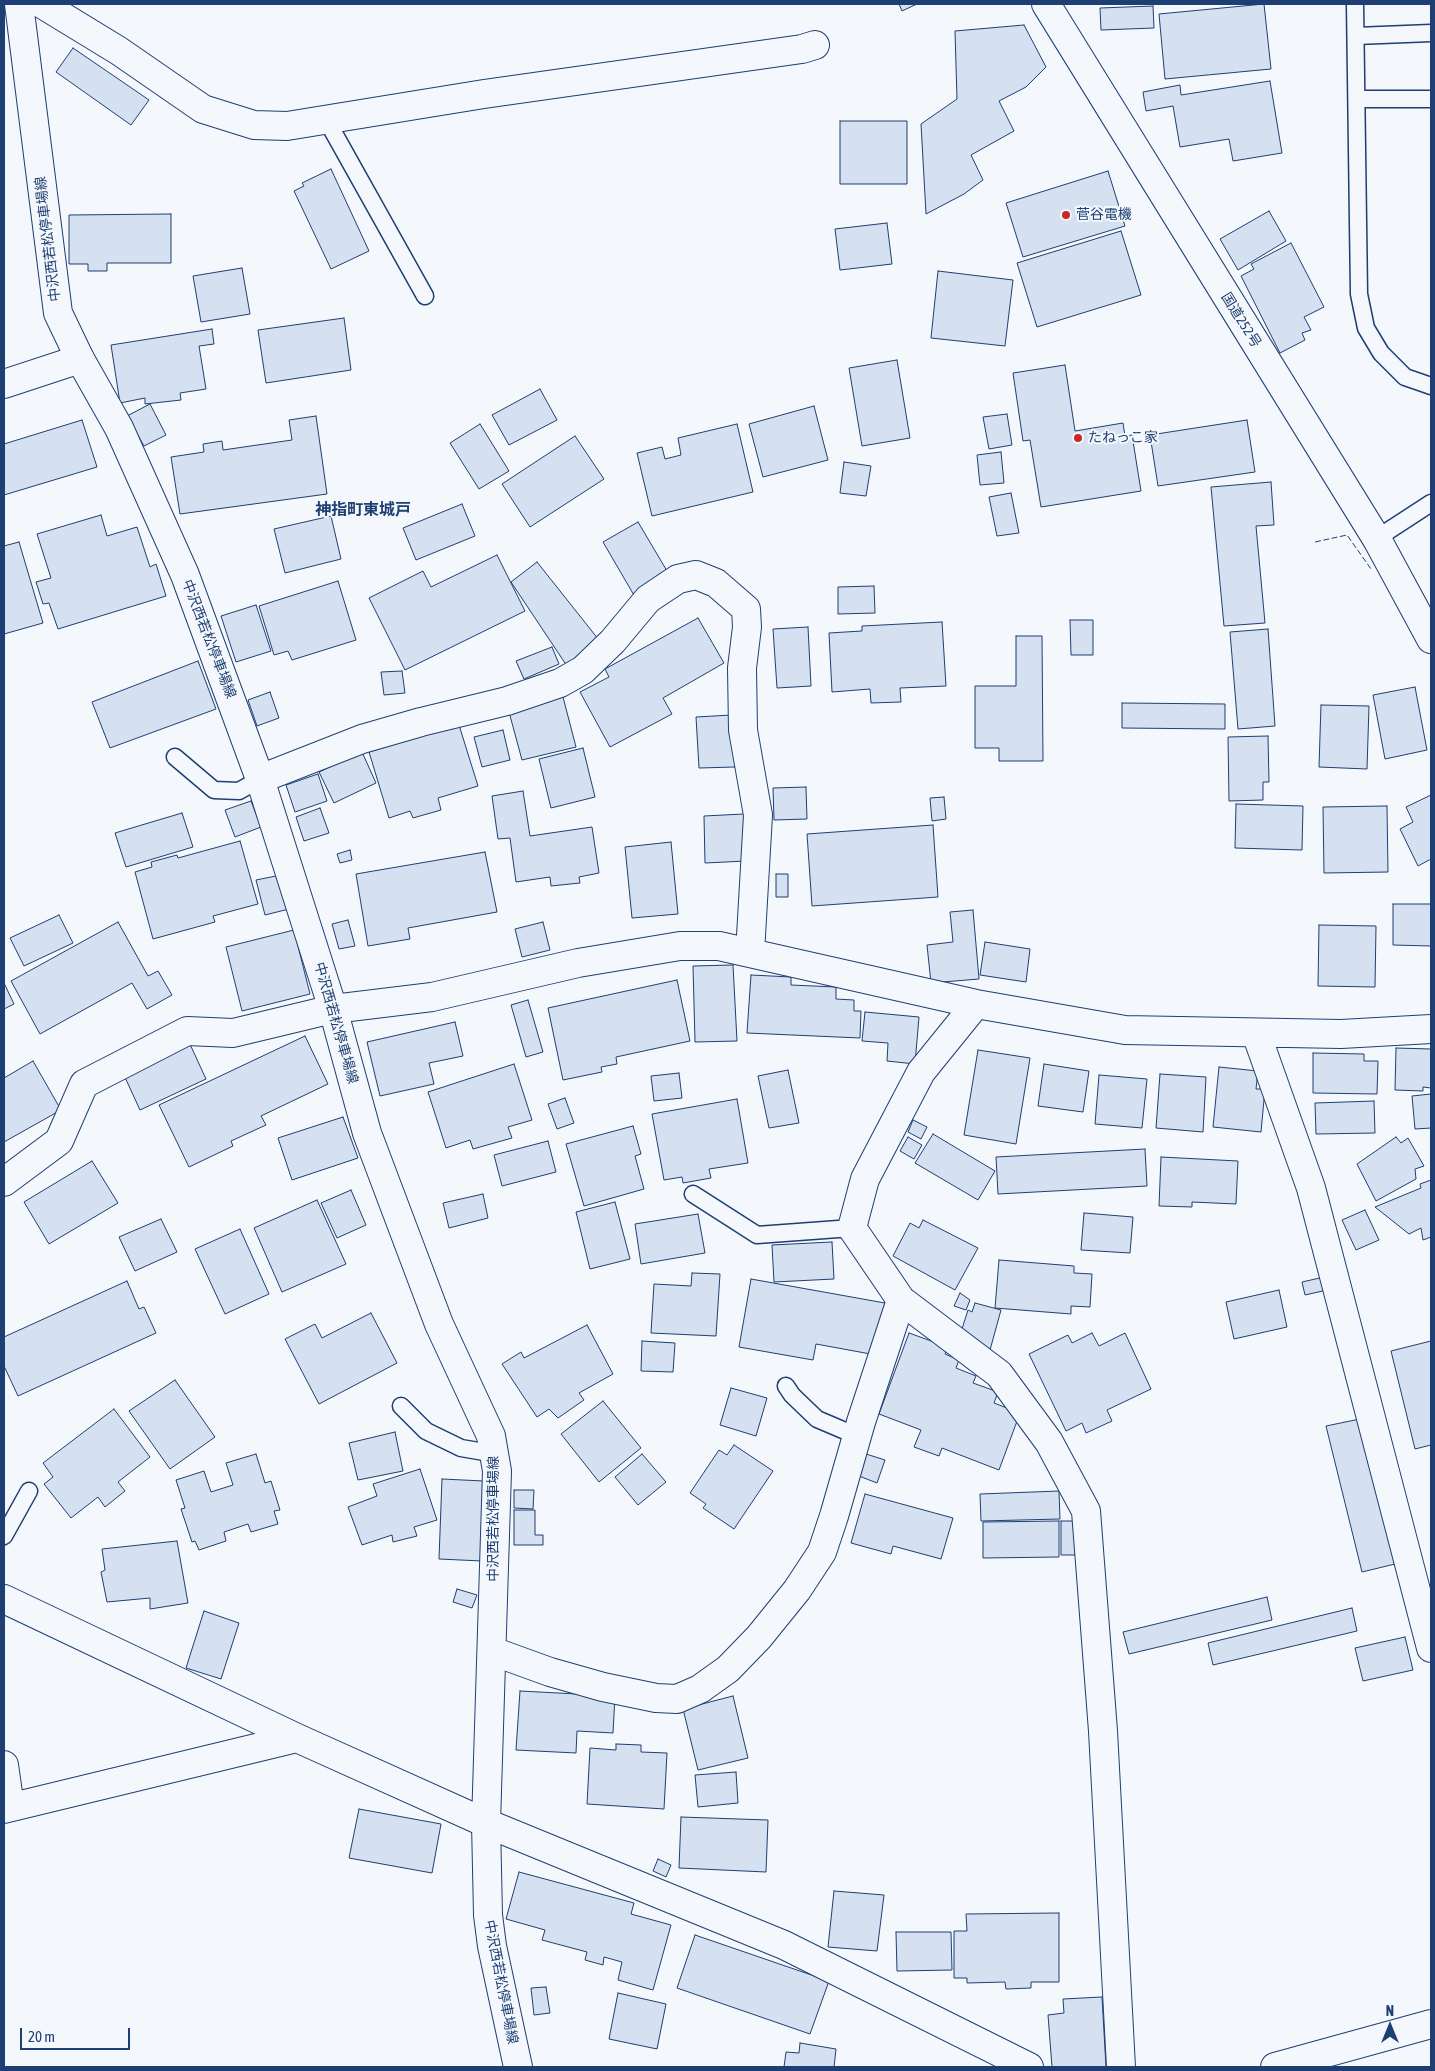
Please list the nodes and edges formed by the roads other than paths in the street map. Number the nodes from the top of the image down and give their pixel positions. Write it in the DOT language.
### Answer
graph roads {
  1 [pos="19,4"];
  2 [pos="42,4"];
  3 [pos="1046,4"];
  4 [pos="1355,4"];
  5 [pos="1431,33"];
  6 [pos="1356,36"];
  7 [pos="815,45"];
  8 [pos="1357,99"];
  9 [pos="1431,99"];
  10 [pos="326,120"];
  11 [pos="425,296"];
  12 [pos="80,359"];
  13 [pos="4,384"];
  14 [pos="1431,386"];
  15 [pos="1431,503"];
  16 [pos="1378,541"];
  17 [pos="1431,639"];
  18 [pos="175,757"];
  19 [pos="260,779"];
  20 [pos="750,953"];
  21 [pos="976,1004"];
  22 [pos="333,1009"];
  23 [pos="1431,1030"];
  24 [pos="1256,1033"];
  25 [pos="4,1182"];
  26 [pos="693,1194"];
  27 [pos="852,1228"];
  28 [pos="901,1300"];
  29 [pos="786,1386"];
  30 [pos="401,1406"];
  31 [pos="857,1436"];
  32 [pos="496,1454"];
  33 [pos="30,1491"];
  34 [pos="4,1536"];
  35 [pos="4,1599"];
  36 [pos="1431,1648"];
  37 [pos="492,1651"];
  38 [pos="297,1738"];
  39 [pos="4,1765"];
  40 [pos="7,1808"];
  41 [pos="486,1823"];
  42 [pos="1431,2024"];
  43 [pos="518,2067"];
  44 [pos="1029,2067"];
  45 [pos="1121,2067"];
  46 [pos="1275,2067"];
  1 -- 12 [label="main road, 中沢西若松停車場線"];
  2 -- 10 [label="main road"];
  3 -- 16 [label="main road, 国道252号"];
  4 -- 6 [label="lane"];
  5 -- 6 [label="lane"];
  6 -- 8 [label="lane"];
  7 -- 10 [label="main road"];
  8 -- 9 [label="lane"];
  8 -- 14 [label="lane"];
  10 -- 11 [label="lane"];
  12 -- 13 [label="main road"];
  12 -- 19 [label="main road, 中沢西若松停車場線"];
  15 -- 16 [label="lane"];
  16 -- 17 [label="main road, 国道252号"];
  18 -- 19 [label="lane"];
  19 -- 20 [label="main road"];
  19 -- 22 [label="main road, 中沢西若松停車場線"];
  20 -- 21 [label="main road"];
  20 -- 22 [label="main road"];
  21 -- 24 [label="main road"];
  21 -- 27 [label="main road"];
  22 -- 25 [label="main road"];
  22 -- 32 [label="main road, 中沢西若松停車場線"];
  23 -- 24 [label="main road"];
  24 -- 36 [label="main road"];
  26 -- 27 [label="lane"];
  27 -- 28 [label="main road"];
  28 -- 31 [label="main road"];
  28 -- 45 [label="main road"];
  29 -- 31 [label="lane"];
  30 -- 32 [label="lane"];
  31 -- 37 [label="main road"];
  32 -- 37 [label="main road, 中沢西若松停車場線"];
  33 -- 34 [label="lane"];
  35 -- 38 [label="main road"];
  37 -- 41 [label="main road, 中沢西若松停車場線"];
  38 -- 40 [label="main road"];
  38 -- 41 [label="main road"];
  39 -- 40 [label="main road"];
  41 -- 43 [label="main road, 中沢西若松停車場線"];
  41 -- 44 [label="main road"];
  42 -- 46 [label="main road"];
}
